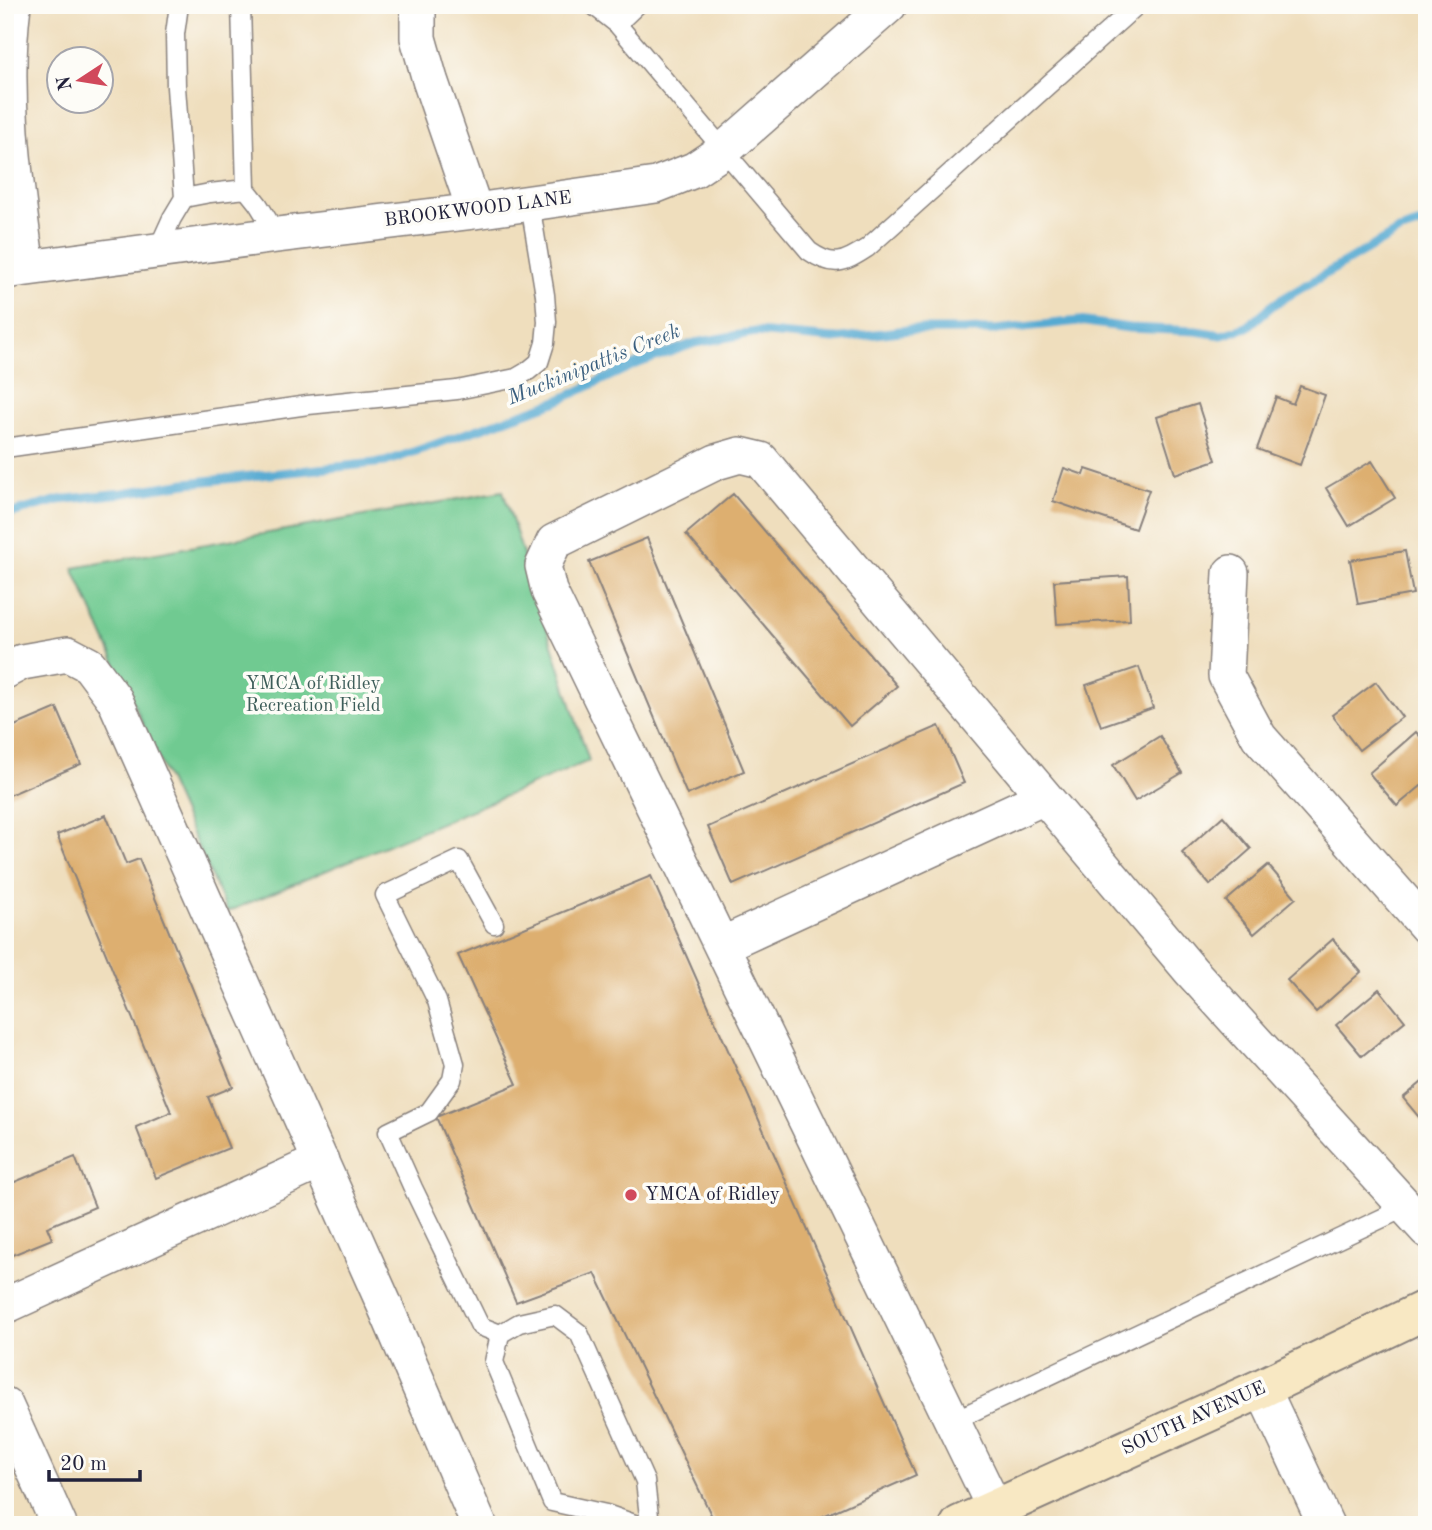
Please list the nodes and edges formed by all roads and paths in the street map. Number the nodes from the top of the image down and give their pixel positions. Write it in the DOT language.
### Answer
graph roads {
  1 [pos="13,5"];
  2 [pos="179,5"];
  3 [pos="241,5"];
  4 [pos="418,5"];
  5 [pos="593,5"];
  6 [pos="637,5"];
  7 [pos="889,5"];
  8 [pos="1137,5"];
  9 [pos="617,24"];
  10 [pos="724,150"];
  11 [pos="246,189"];
  12 [pos="184,198"];
  13 [pos="530,204"];
  14 [pos="475,211"];
  15 [pos="277,235"];
  16 [pos="157,251"];
  17 [pos="16,270"];
  18 [pos="5,448"];
  19 [pos="1231,573"];
  20 [pos="11,662"];
  21 [pos="1044,797"];
  22 [pos="494,924"];
  23 [pos="1427,927"];
  24 [pos="722,945"];
  25 [pos="321,1161"];
  26 [pos="1416,1218"];
  27 [pos="5,1306"];
  28 [pos="1427,1309"];
  29 [pos="500,1334"];
  30 [pos="1262,1388"];
  31 [pos="5,1405"];
  32 [pos="953,1421"];
  33 [pos="995,1509"];
  34 [pos="60,1525"];
  35 [pos="479,1525"];
  36 [pos="637,1525"];
  37 [pos="650,1525"];
  38 [pos="960,1525"];
  39 [pos="1326,1525"];
  1 -- 17 [label="street"];
  2 -- 12 [label="lane"];
  3 -- 11 [label="lane"];
  4 -- 14 [label="street"];
  5 -- 9 [label="lane"];
  6 -- 9 [label="lane"];
  7 -- 10 [label="street, BROOKWOOD LANE"];
  8 -- 10 [label="lane"];
  9 -- 10 [label="lane"];
  10 -- 13 [label="street, BROOKWOOD LANE"];
  11 -- 12 [label="lane"];
  11 -- 15 [label="lane"];
  12 -- 16 [label="lane"];
  13 -- 14 [label="street, BROOKWOOD LANE"];
  13 -- 18 [label="lane"];
  14 -- 15 [label="street, BROOKWOOD LANE"];
  15 -- 16 [label="street, BROOKWOOD LANE"];
  16 -- 17 [label="street, BROOKWOOD LANE"];
  19 -- 23 [label="street"];
  20 -- 25 [label="street"];
  21 -- 24 [label="street"];
  21 -- 24 [label="street"];
  21 -- 26 [label="street"];
  22 -- 29 [label="lane"];
  24 -- 32 [label="street"];
  25 -- 27 [label="street"];
  25 -- 35 [label="street"];
  26 -- 32 [label="lane"];
  28 -- 30 [label="street, SOUTH AVENUE"];
  29 -- 36 [label="lane"];
  29 -- 37 [label="lane"];
  30 -- 33 [label="street, SOUTH AVENUE"];
  30 -- 39 [label="street"];
  31 -- 34 [label="street"];
  32 -- 33 [label="street"];
  33 -- 38 [label="street, SOUTH AVENUE"];
}
